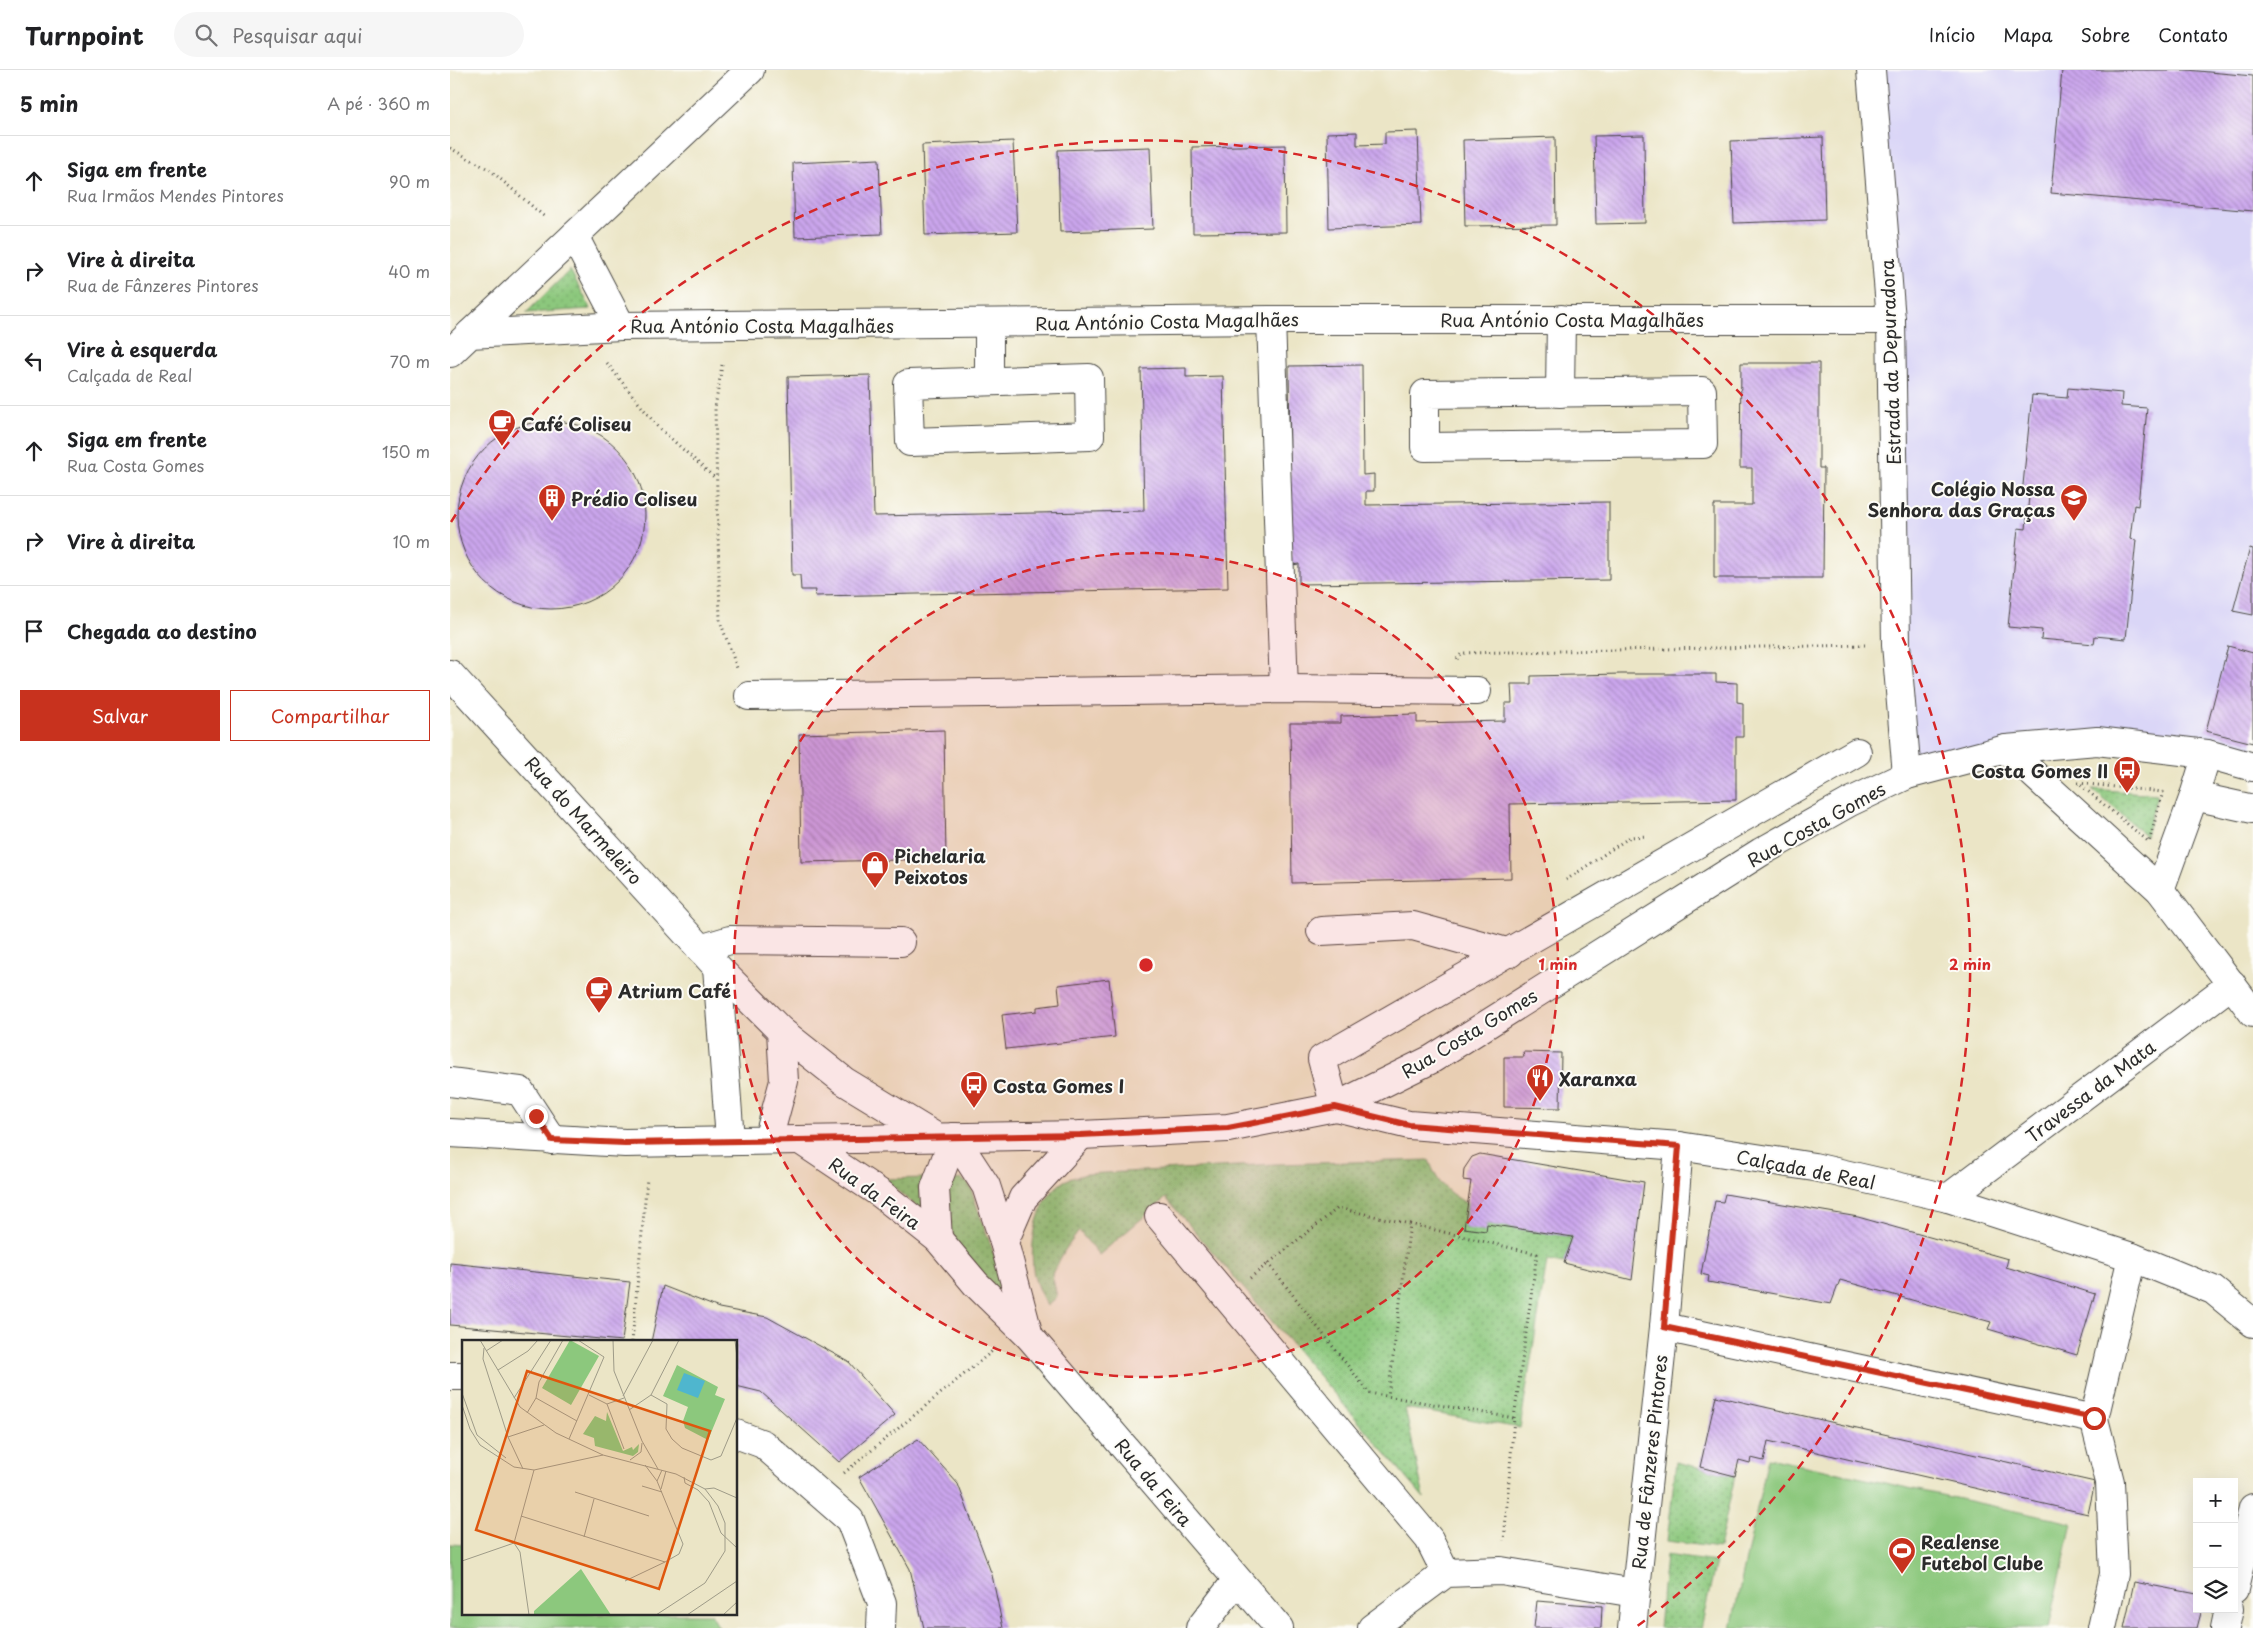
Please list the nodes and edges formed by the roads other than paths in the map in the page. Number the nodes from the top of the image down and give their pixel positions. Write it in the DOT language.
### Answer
graph roads {
  1 [pos="750,70"];
  2 [pos="1871,70"];
  3 [pos="574,236"];
  4 [pos="1561,319"];
  5 [pos="1271,320"];
  6 [pos="1892,320"];
  7 [pos="989,323"];
  8 [pos="621,326"];
  9 [pos="470,334"];
  10 [pos="450,352"];
  11 [pos="989,381"];
  12 [pos="1560,393"];
  13 [pos="450,674"];
  14 [pos="1284,689"];
  15 [pos="1476,691"];
  16 [pos="749,696"];
  17 [pos="2006,749"];
  18 [pos="1857,752"];
  19 [pos="2206,754"];
  20 [pos="2253,767"];
  21 [pos="1907,775"];
  22 [pos="2194,796"];
  23 [pos="2253,809"];
  24 [pos="2160,890"];
  25 [pos="1321,932"];
  26 [pos="901,942"];
  27 [pos="1510,952"];
  28 [pos="708,958"];
  29 [pos="2232,984"];
  30 [pos="2253,1014"];
  31 [pos="781,1031"];
  32 [pos="450,1082"];
  33 [pos="1335,1107"];
  34 [pos="450,1133"];
  35 [pos="1080,1135"];
  36 [pos="945,1137"];
  37 [pos="552,1140"];
  38 [pos="730,1140"];
  39 [pos="768,1140"];
  40 [pos="800,1140"];
  41 [pos="1679,1146"];
  42 [pos="1948,1198"];
  43 [pos="1159,1216"];
  44 [pos="938,1239"];
  45 [pos="1004,1242"];
  46 [pos="2132,1257"];
  47 [pos="2253,1322"];
  48 [pos="1664,1327"];
  49 [pos="1029,1336"];
  50 [pos="2094,1418"];
  51 [pos="738,1435"];
  52 [pos="2253,1508"];
  53 [pos="2238,1572"];
  54 [pos="1446,1573"];
  55 [pos="1237,1580"];
  56 [pos="1635,1594"];
  57 [pos="2229,1613"];
  58 [pos="882,1628"];
  59 [pos="1200,1628"];
  60 [pos="1279,1628"];
  61 [pos="1372,1628"];
  62 [pos="1632,1628"];
  63 [pos="2102,1628"];
  64 [pos="2225,1628"];
  1 -- 3 [label="street"];
  2 -- 6 [label="street, Estrada da Depuradora"];
  3 -- 8 [label="street"];
  3 -- 9 [label="street"];
  4 -- 5 [label="street, Rua António Costa Magalhães"];
  4 -- 6 [label="street, Rua António Costa Magalhães"];
  4 -- 12 [label="street"];
  5 -- 7 [label="street, Rua António Costa Magalhães"];
  5 -- 14 [label="street"];
  6 -- 21 [label="street, Estrada da Depuradora"];
  7 -- 8 [label="street, Rua António Costa Magalhães"];
  7 -- 11 [label="street"];
  8 -- 9 [label="street, Rua António Costa Magalhães"];
  9 -- 10 [label="street"];
  11 -- 11 [label="street"];
  12 -- 12 [label="street"];
  13 -- 28 [label="street, Rua do Marmeleiro"];
  14 -- 15 [label="street"];
  14 -- 16 [label="street"];
  17 -- 19 [label="street, Rua Costa Gomes"];
  17 -- 21 [label="street, Rua Costa Gomes"];
  17 -- 24 [label="street"];
  18 -- 27 [label="street"];
  19 -- 20 [label="street, Rua Costa Gomes"];
  19 -- 22 [label="street"];
  21 -- 33 [label="street, Rua Costa Gomes"];
  22 -- 23 [label="street"];
  22 -- 24 [label="street"];
  24 -- 29 [label="street"];
  25 -- 27 [label="street"];
  26 -- 28 [label="street"];
  27 -- 33 [label="street"];
  28 -- 31 [label="street, Rua do Marmeleiro"];
  28 -- 38 [label="street"];
  29 -- 30 [label="street"];
  29 -- 42 [label="street, Travessa da Mata"];
  31 -- 36 [label="street, Rua do Marmeleiro"];
  31 -- 39 [label="street"];
  32 -- 37 [label="street"];
  33 -- 35 [label="street, Rua Costa Gomes"];
  33 -- 41 [label="street, Calçada de Real"];
  34 -- 37 [label="street, Rua Costa Gomes"];
  35 -- 36 [label="street, Rua Costa Gomes"];
  35 -- 45 [label="street"];
  36 -- 40 [label="street, Rua Costa Gomes"];
  36 -- 44 [label="street"];
  36 -- 45 [label="street, Rua da Feira"];
  37 -- 38 [label="street, Rua Costa Gomes"];
  38 -- 39 [label="street, Rua Costa Gomes"];
  39 -- 40 [label="street, Rua Costa Gomes"];
  40 -- 44 [label="street, Rua da Feira"];
  41 -- 42 [label="street, Calçada de Real"];
  41 -- 48 [label="street, Rua de Fânzeres Pintores"];
  42 -- 46 [label="street, Calçada de Real"];
  43 -- 54 [label="street"];
  44 -- 49 [label="street, Rua da Feira"];
  45 -- 49 [label="street, Rua da Feira"];
  46 -- 47 [label="street, Calçada de Real"];
  46 -- 50 [label="street"];
  48 -- 50 [label="street"];
  48 -- 56 [label="street, Rua de Fânzeres Pintores"];
  49 -- 55 [label="street, Rua da Feira"];
  50 -- 63 [label="street"];
  51 -- 58 [label="street"];
  52 -- 53 [label="street"];
  54 -- 56 [label="street"];
  54 -- 61 [label="street"];
  55 -- 59 [label="street"];
  55 -- 60 [label="street, Rua da Feira"];
  56 -- 62 [label="street, Rua de Fânzeres Pintores"];
  57 -- 64 [label="street"];
}
